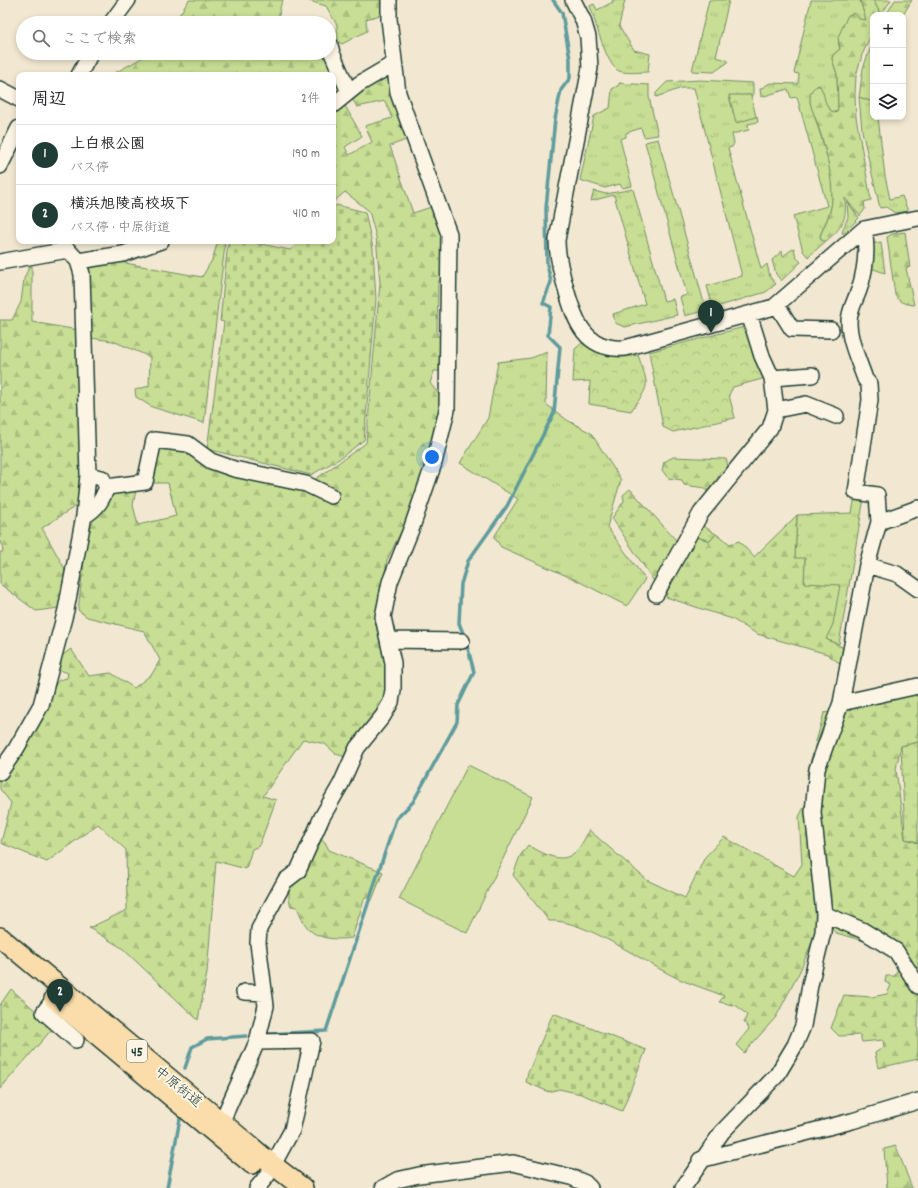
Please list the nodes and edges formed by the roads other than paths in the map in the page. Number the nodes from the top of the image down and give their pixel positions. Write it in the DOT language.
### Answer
graph roads {
  1 [pos="128,0"];
  2 [pos="388,0"];
  3 [pos="573,0"];
  4 [pos="116,16"];
  5 [pos="88,60"];
  6 [pos="335,60"];
  7 [pos="393,64"];
  8 [pos="82,72"];
  9 [pos="0,89"];
  10 [pos="349,92"];
  11 [pos="16,97"];
  12 [pos="336,103"];
  13 [pos="16,134"];
  14 [pos="0,166"];
  15 [pos="918,218"];
  16 [pos="864,229"];
  17 [pos="152,244"];
  18 [pos="66,246"];
  19 [pos="78,261"];
  20 [pos="0,262"];
  21 [pos="778,305"];
  22 [pos="749,314"];
  23 [pos="831,330"];
  24 [pos="812,376"];
  25 [pos="772,378"];
  26 [pos="776,410"];
  27 [pos="836,416"];
  28 [pos="88,475"];
  29 [pos="107,487"];
  30 [pos="331,496"];
  31 [pos="918,508"];
  32 [pos="84,516"];
  33 [pos="878,522"];
  34 [pos="867,565"];
  35 [pos="918,589"];
  36 [pos="656,594"];
  37 [pos="388,640"];
  38 [pos="462,641"];
  39 [pos="918,686"];
  40 [pos="841,703"];
  41 [pos="0,772"];
  42 [pos="824,914"];
  43 [pos="0,937"];
  44 [pos="0,953"];
  45 [pos="918,986"];
  46 [pos="244,992"];
  47 [pos="264,993"];
  48 [pos="54,999"];
  49 [pos="76,1040"];
  50 [pos="257,1042"];
  51 [pos="918,1101"];
  52 [pos="222,1121"];
  53 [pos="700,1160"];
  54 [pos="266,1176"];
  55 [pos="282,1188"];
  56 [pos="303,1188"];
  57 [pos="383,1188"];
  58 [pos="590,1188"];
  59 [pos="682,1188"];
  1 -- 4 [label="street"];
  2 -- 7 [label="street"];
  3 -- 22 [label="street"];
  5 -- 8 [label="street"];
  6 -- 10 [label="street"];
  7 -- 10 [label="street"];
  7 -- 37 [label="street"];
  9 -- 11 [label="street"];
  10 -- 12 [label="street"];
  13 -- 14 [label="street"];
  15 -- 16 [label="street"];
  16 -- 21 [label="street"];
  16 -- 33 [label="street"];
  17 -- 19 [label="street"];
  18 -- 19 [label="street"];
  18 -- 20 [label="street"];
  19 -- 28 [label="street"];
  21 -- 22 [label="street"];
  21 -- 23 [label="street"];
  22 -- 25 [label="street"];
  24 -- 25 [label="street"];
  25 -- 26 [label="street"];
  26 -- 27 [label="street"];
  26 -- 36 [label="street"];
  28 -- 29 [label="street"];
  28 -- 32 [label="street"];
  29 -- 30 [label="street"];
  29 -- 32 [label="street"];
  31 -- 33 [label="street"];
  32 -- 41 [label="street"];
  33 -- 34 [label="street"];
  34 -- 35 [label="street"];
  34 -- 40 [label="street"];
  37 -- 38 [label="street"];
  37 -- 47 [label="street"];
  39 -- 40 [label="street"];
  40 -- 42 [label="street"];
  42 -- 45 [label="street"];
  42 -- 53 [label="street"];
  43 -- 52 [label="main road, 中原街道 / 45"];
  44 -- 48 [label="main road, 中原街道 / 45"];
  46 -- 47 [label="street"];
  47 -- 50 [label="street"];
  48 -- 49 [label="street"];
  48 -- 54 [label="main road, 中原街道 / 45"];
  50 -- 52 [label="street"];
  50 -- 54 [label="street"];
  51 -- 53 [label="street"];
  52 -- 54 [label="main road, 中原街道 / 45"];
  53 -- 59 [label="street"];
  54 -- 55 [label="main road, 中原街道 / 45"];
  54 -- 56 [label="main road, 中原街道 / 45"];
  57 -- 58 [label="street"];
}
